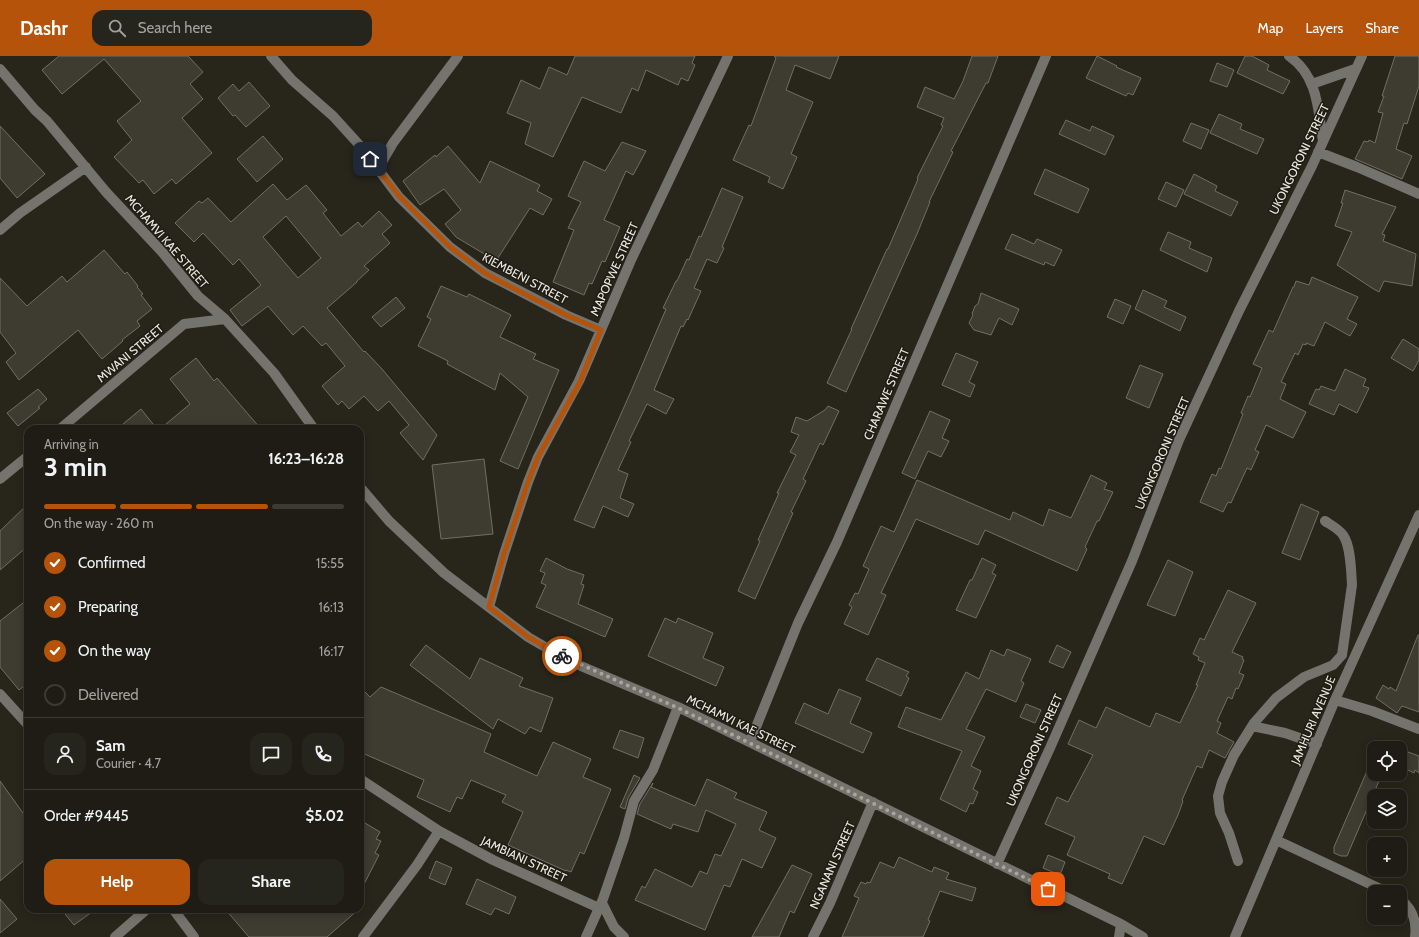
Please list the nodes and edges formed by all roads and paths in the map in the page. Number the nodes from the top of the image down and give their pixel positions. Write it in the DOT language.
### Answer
graph roads {
  1 [pos="270,56"];
  2 [pos="458,56"];
  3 [pos="728,56"];
  4 [pos="1046,56"];
  5 [pos="1289,56"];
  6 [pos="1362,56"];
  7 [pos="0,69"];
  8 [pos="1356,69"];
  9 [pos="1312,84"];
  10 [pos="1323,141"];
  11 [pos="1318,152"];
  12 [pos="86,167"];
  13 [pos="378,169"];
  14 [pos="1419,194"];
  15 [pos="0,230"];
  16 [pos="225,319"];
  17 [pos="601,330"];
  18 [pos="65,425"];
  19 [pos="311,425"];
  20 [pos="24,459"];
  21 [pos="0,479"];
  22 [pos="364,492"];
  23 [pos="1419,515"];
  24 [pos="1325,521"];
  25 [pos="489,607"];
  26 [pos="0,694"];
  27 [pos="1336,700"];
  28 [pos="678,708"];
  29 [pos="24,720"];
  30 [pos="1252,726"];
  31 [pos="1419,729"];
  32 [pos="750,742"];
  33 [pos="1317,744"];
  34 [pos="364,782"];
  35 [pos="873,802"];
  36 [pos="439,831"];
  37 [pos="1276,840"];
  38 [pos="1238,861"];
  39 [pos="997,864"];
  40 [pos="1372,885"];
  41 [pos="1407,904"];
  42 [pos="601,905"];
  43 [pos="142,913"];
  44 [pos="176,913"];
  45 [pos="1121,924"];
  46 [pos="115,937"];
  47 [pos="194,937"];
  48 [pos="363,937"];
  49 [pos="586,937"];
  50 [pos="624,937"];
  51 [pos="813,937"];
  52 [pos="1119,937"];
  53 [pos="1143,937"];
  54 [pos="1235,937"];
  55 [pos="1415,937"];
  1 -- 13 [label="street, KIEMBENI STREET"];
  2 -- 13 [label="street"];
  3 -- 17 [label="street, MAPOPWE STREET"];
  4 -- 32 [label="street, CHARAWE STREET"];
  5 -- 9 [label="street"];
  6 -- 8 [label="street, UKONGORONI STREET"];
  7 -- 12 [label="street, MCHAMVI KAE STREET"];
  8 -- 9 [label="street"];
  8 -- 10 [label="street, UKONGORONI STREET"];
  9 -- 10 [label="street"];
  10 -- 11 [label="street, UKONGORONI STREET"];
  11 -- 14 [label="street"];
  11 -- 39 [label="street, UKONGORONI STREET"];
  12 -- 15 [label="street"];
  12 -- 16 [label="street, MCHAMVI KAE STREET"];
  13 -- 17 [label="street, KIEMBENI STREET"];
  16 -- 18 [label="street, MWANI STREET"];
  16 -- 19 [label="street, MCHAMVI KAE STREET"];
  17 -- 25 [label="street, MAPOPWE STREET"];
  20 -- 21 [label="street"];
  22 -- 25 [label="street, MCHAMVI KAE STREET"];
  23 -- 27 [label="street, JAMHURI AVENUE"];
  24 -- 30 [label="street"];
  25 -- 28 [label="street, MCHAMVI KAE STREET"];
  26 -- 29 [label="street"];
  27 -- 31 [label="street"];
  27 -- 33 [label="street, JAMHURI AVENUE"];
  28 -- 32 [label="street, MCHAMVI KAE STREET"];
  28 -- 42 [label="street"];
  30 -- 33 [label="street"];
  30 -- 38 [label="street"];
  32 -- 35 [label="street, MCHAMVI KAE STREET"];
  33 -- 37 [label="street, JAMHURI AVENUE"];
  34 -- 36 [label="street, JAMBIANI STREET"];
  35 -- 39 [label="street, MCHAMVI KAE STREET"];
  35 -- 51 [label="street, NGANANI STREET"];
  36 -- 42 [label="street, JAMBIANI STREET"];
  36 -- 48 [label="street"];
  37 -- 40 [label="street"];
  37 -- 54 [label="street, JAMHURI AVENUE"];
  39 -- 45 [label="street, MCHAMVI KAE STREET"];
  41 -- 55 [label="street"];
  42 -- 49 [label="street"];
  42 -- 50 [label="street"];
  43 -- 46 [label="street"];
  44 -- 47 [label="street"];
  45 -- 52 [label="street"];
  45 -- 53 [label="street, MCHAMVI KAE STREET"];
}
